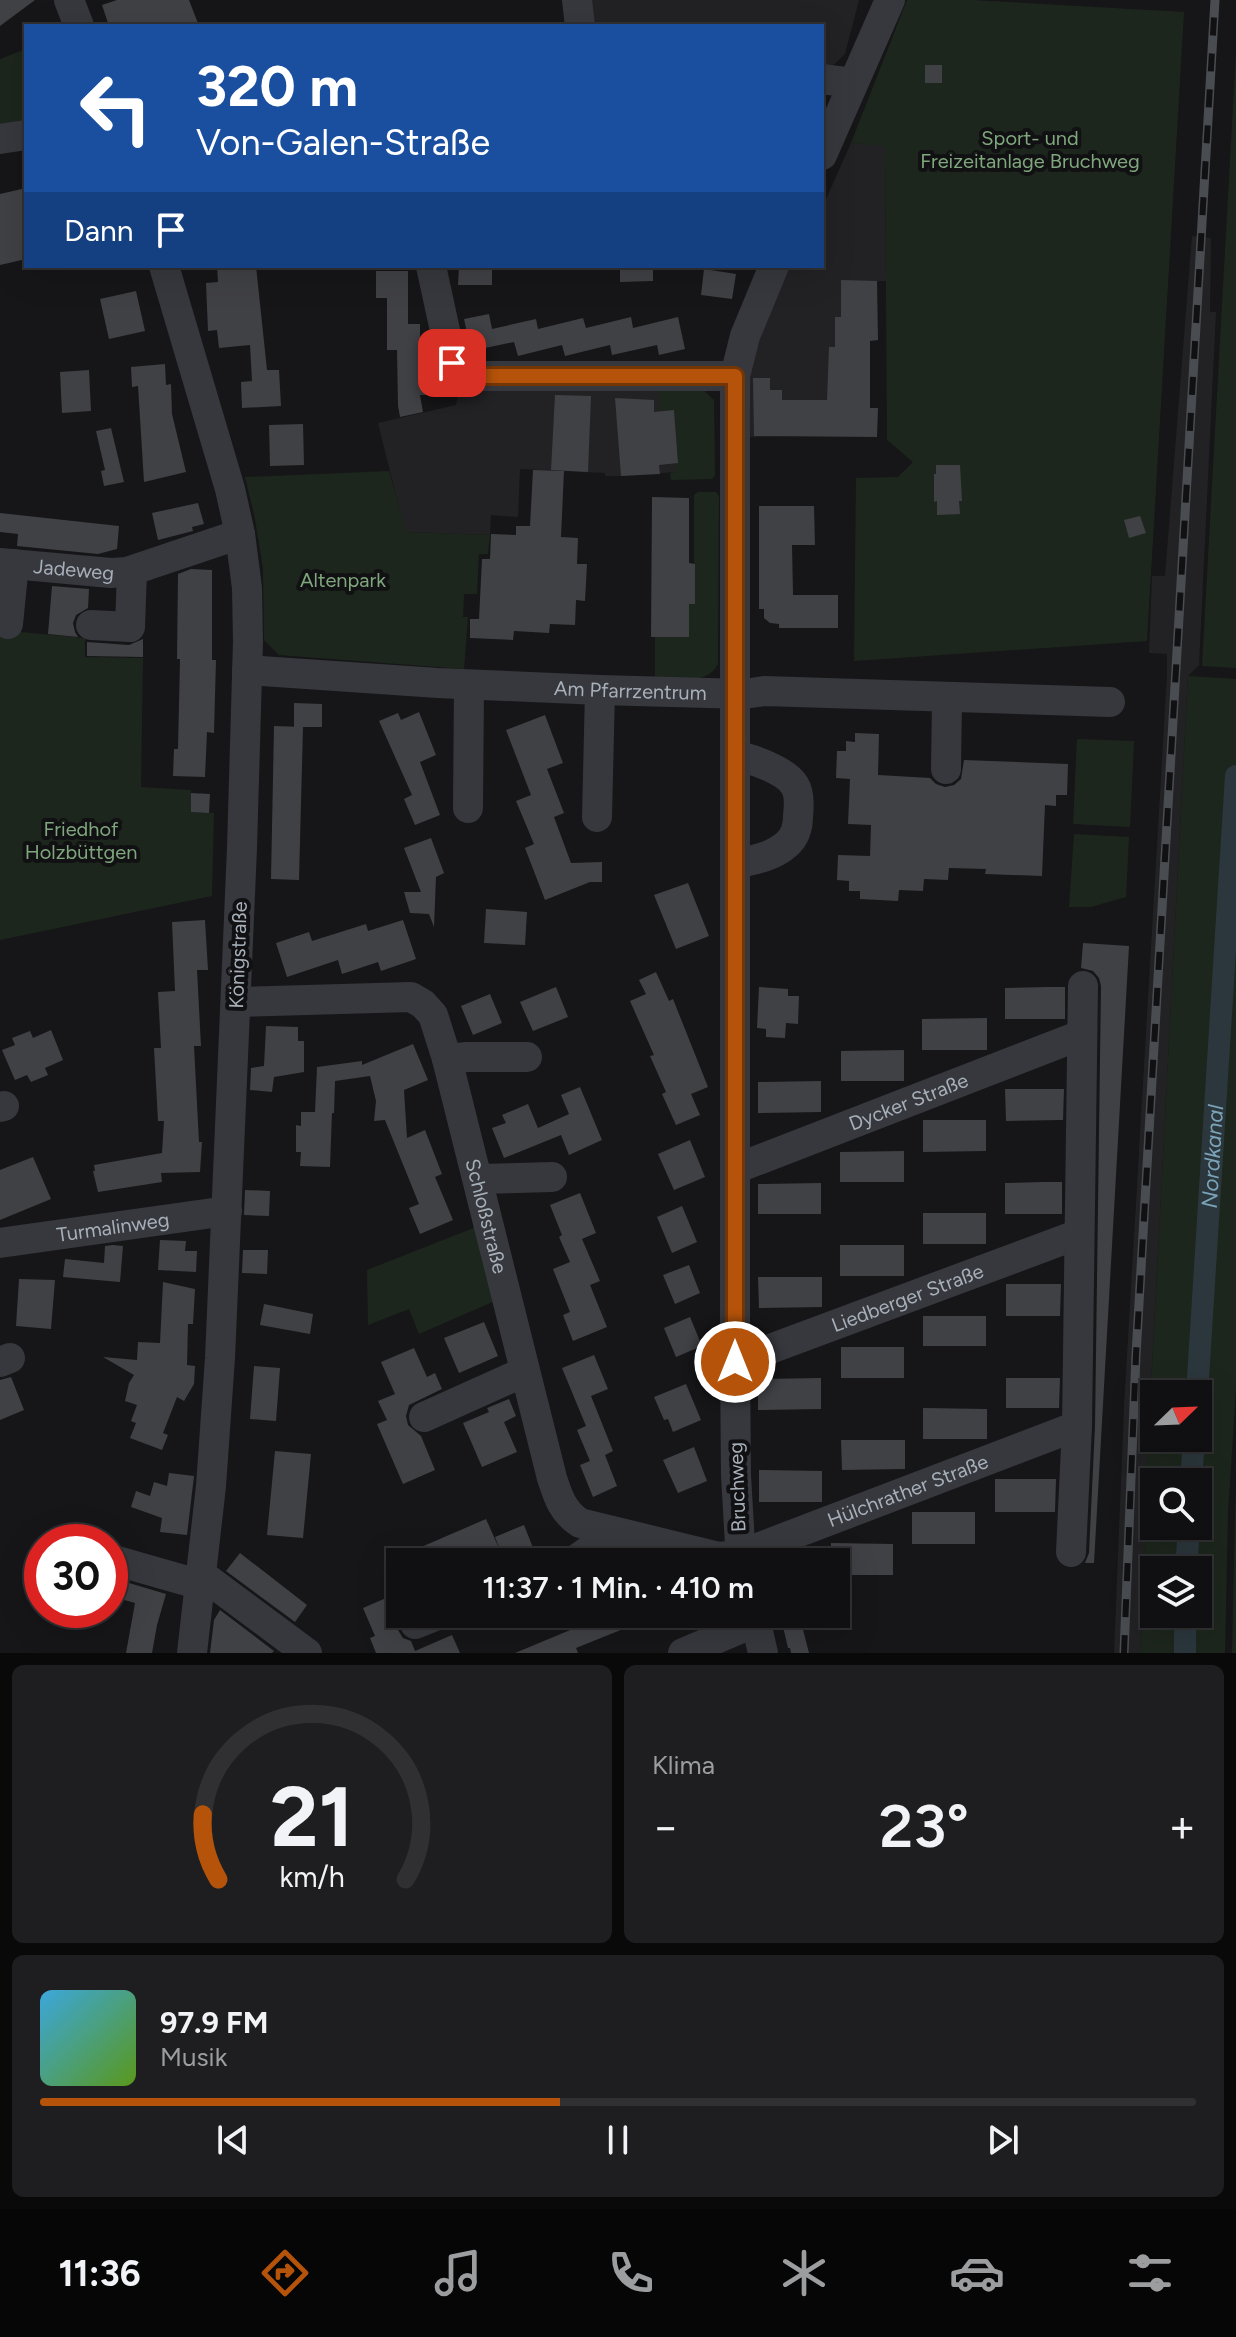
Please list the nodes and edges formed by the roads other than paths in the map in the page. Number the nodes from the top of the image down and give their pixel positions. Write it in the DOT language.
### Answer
graph roads {
  1 [pos="577,0"];
  2 [pos="890,0"];
  3 [pos="580,24"];
  4 [pos="824,79"];
  5 [pos="853,83"];
  6 [pos="24,135"];
  7 [pos="0,139"];
  8 [pos="824,150"];
  9 [pos="165,268"];
  10 [pos="431,268"];
  11 [pos="773,268"];
  12 [pos="735,376"];
  13 [pos="240,534"];
  14 [pos="7,564"];
  15 [pos="132,571"];
  16 [pos="8,624"];
  17 [pos="91,625"];
  18 [pos="247,670"];
  19 [pos="469,685"];
  20 [pos="600,690"];
  21 [pos="735,694"];
  22 [pos="947,698"];
  23 [pos="1110,702"];
  24 [pos="735,756"];
  25 [pos="946,769"];
  26 [pos="468,808"];
  27 [pos="597,817"];
  28 [pos="735,864"];
  29 [pos="1083,986"];
  30 [pos="236,1002"];
  31 [pos="1081,1035"];
  32 [pos="527,1057"];
  33 [pos="447,1059"];
  34 [pos="735,1169"];
  35 [pos="552,1177"];
  36 [pos="478,1179"];
  37 [pos="227,1211"];
  38 [pos="1079,1234"];
  39 [pos="0,1243"];
  40 [pos="735,1362"];
  41 [pos="524,1372"];
  42 [pos="424,1417"];
  43 [pos="1077,1426"];
  44 [pos="604,1530"];
  45 [pos="592,1548"];
  46 [pos="681,1548"];
  47 [pos="740,1548"];
  48 [pos="766,1548"];
  49 [pos="1071,1552"];
  50 [pos="128,1563"];
  51 [pos="201,1580"];
  52 [pos="734,1628"];
  53 [pos="757,1628"];
  54 [pos="192,1653"];
  55 [pos="307,1653"];
  56 [pos="683,1653"];
  57 [pos="763,1653"];
  1 -- 3 [label="street"];
  2 -- 5 [label="street"];
  4 -- 5 [label="street"];
  5 -- 8 [label="street"];
  6 -- 7 [label="street"];
  9 -- 13 [label="street, Königstraße"];
  10 -- 12 [label="street"];
  11 -- 12 [label="street, Bruchweg"];
  12 -- 21 [label="street, Bruchweg"];
  13 -- 15 [label="street, Jadeweg"];
  13 -- 18 [label="street, Königstraße"];
  14 -- 15 [label="street, Jadeweg"];
  14 -- 16 [label="street, Jadeweg"];
  15 -- 17 [label="street, Jadeweg"];
  18 -- 19 [label="street, Am Pfarrzentrum"];
  18 -- 30 [label="street, Königstraße"];
  19 -- 20 [label="street, Am Pfarrzentrum"];
  19 -- 26 [label="street"];
  20 -- 21 [label="street, Am Pfarrzentrum"];
  20 -- 27 [label="street"];
  21 -- 22 [label="street, Am Pfarrzentrum"];
  21 -- 24 [label="street, Bruchweg"];
  22 -- 23 [label="street, Am Pfarrzentrum"];
  22 -- 25 [label="street"];
  24 -- 28 [label="street, Bruchweg"];
  24 -- 28 [label="street"];
  28 -- 34 [label="street, Bruchweg"];
  29 -- 31 [label="street"];
  30 -- 33 [label="street, Schloßstraße"];
  30 -- 37 [label="street, Königstraße"];
  31 -- 34 [label="street, Dycker Straße"];
  31 -- 38 [label="street"];
  32 -- 33 [label="street"];
  33 -- 36 [label="street, Schloßstraße"];
  34 -- 40 [label="street, Bruchweg"];
  35 -- 36 [label="street"];
  36 -- 41 [label="street, Schloßstraße"];
  37 -- 39 [label="street, Turmalinweg"];
  37 -- 51 [label="street, Königstraße"];
  38 -- 40 [label="street, Liedberger Straße"];
  38 -- 43 [label="street"];
  40 -- 47 [label="street, Bruchweg"];
  41 -- 42 [label="street"];
  41 -- 44 [label="street, Schloßstraße"];
  43 -- 48 [label="street, Hülchrather Straße"];
  43 -- 49 [label="street"];
  44 -- 45 [label="street"];
  44 -- 46 [label="street, Schloßstraße"];
  50 -- 51 [label="street"];
  51 -- 54 [label="street, Königstraße"];
  51 -- 55 [label="street"];
  52 -- 56 [label="street"];
  53 -- 57 [label="street"];
}
